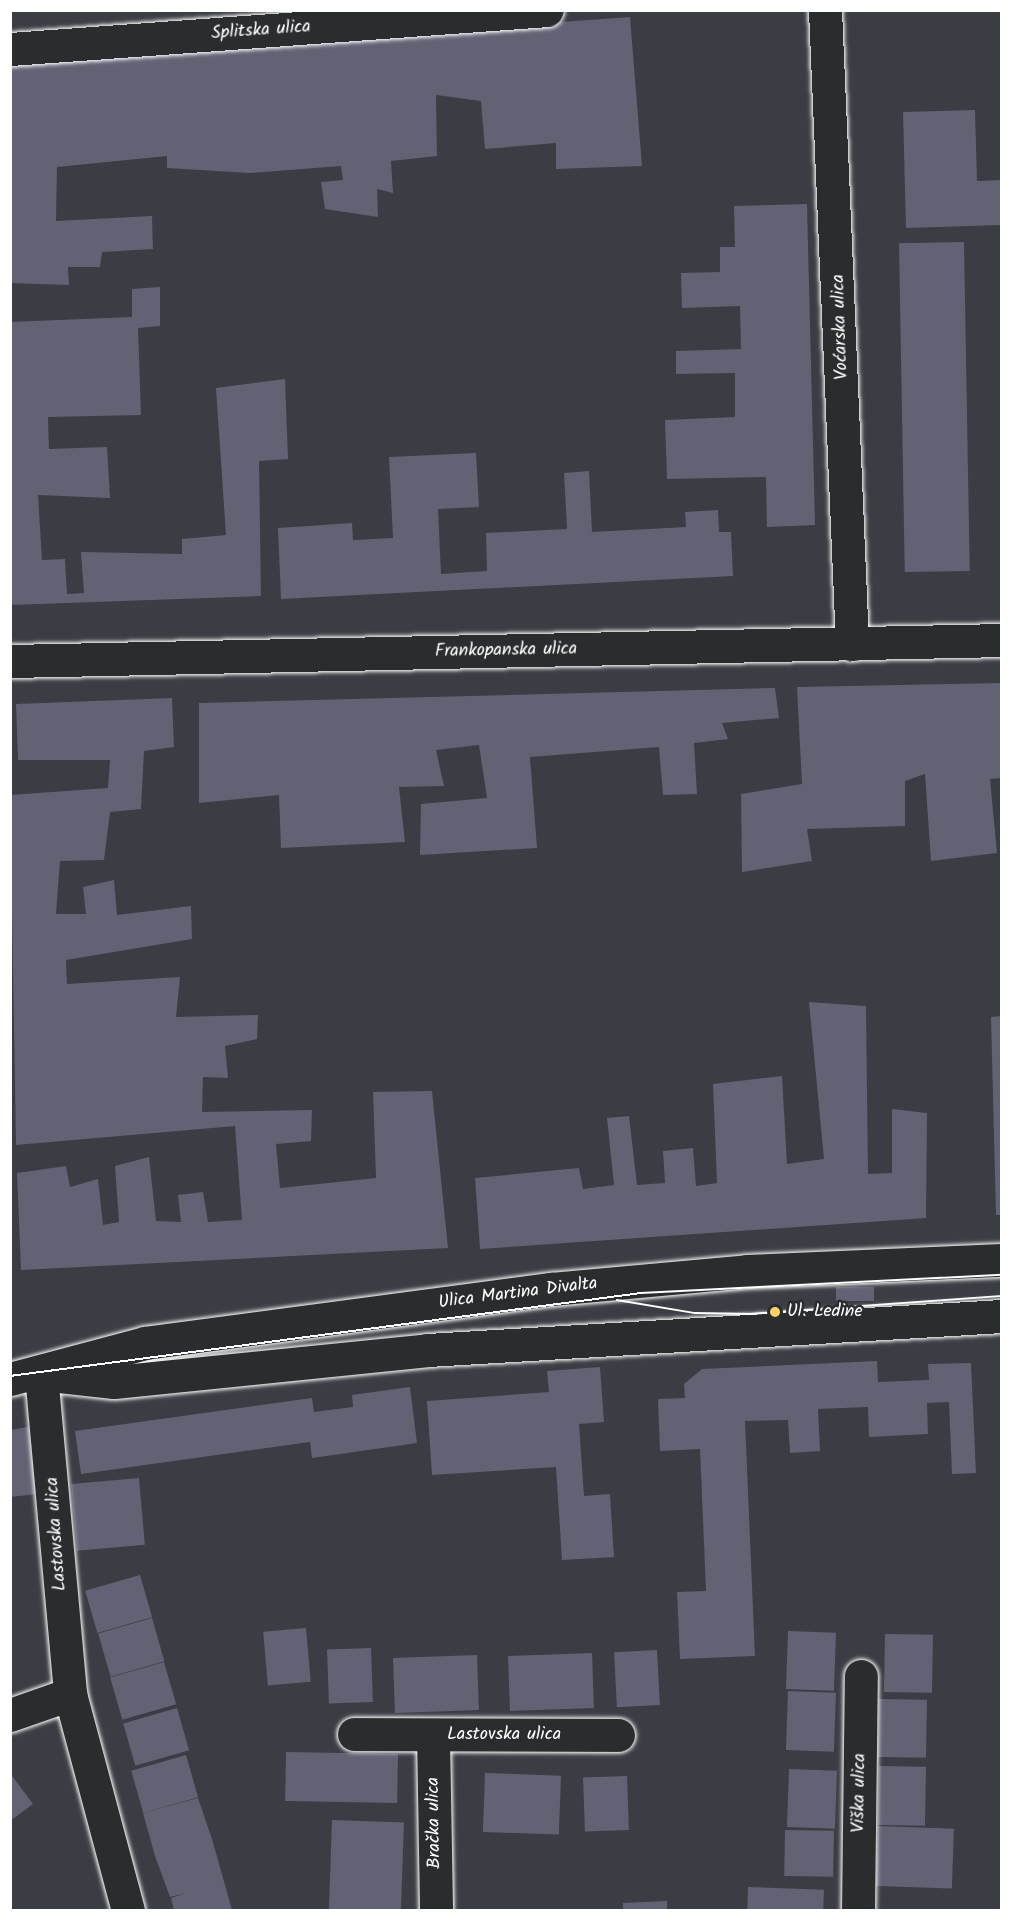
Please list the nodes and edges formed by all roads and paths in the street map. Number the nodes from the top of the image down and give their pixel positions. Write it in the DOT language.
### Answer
graph roads {
  1 [pos="547,10"];
  2 [pos="825,10"];
  3 [pos="10,49"];
  4 [pos="1002,640"];
  5 [pos="852,644"];
  6 [pos="10,661"];
  7 [pos="1002,1260"];
  8 [pos="1002,1316"];
  9 [pos="19,1374"];
  10 [pos="861,1676"];
  11 [pos="70,1694"];
  12 [pos="10,1715"];
  13 [pos="354,1734"];
  14 [pos="434,1735"];
  15 [pos="618,1736"];
  16 [pos="128,1911"];
  17 [pos="436,1911"];
  18 [pos="858,1911"];
  1 -- 3 [label="street, Splitska ulica"];
  2 -- 5 [label="street, Voćarska ulica"];
  4 -- 5 [label="street, Frankopanska ulica"];
  5 -- 6 [label="street, Frankopanska ulica"];
  7 -- 9 [label="street, Ulica Martina Divalta"];
  8 -- 9 [label="street"];
  9 -- 11 [label="street, Lastovska ulica"];
  10 -- 18 [label="street, Viška ulica"];
  11 -- 12 [label="street"];
  11 -- 16 [label="street, Lastovska ulica"];
  13 -- 14 [label="street, Lastovska ulica"];
  14 -- 15 [label="street, Lastovska ulica"];
  14 -- 17 [label="street, Bračka ulica"];
}
